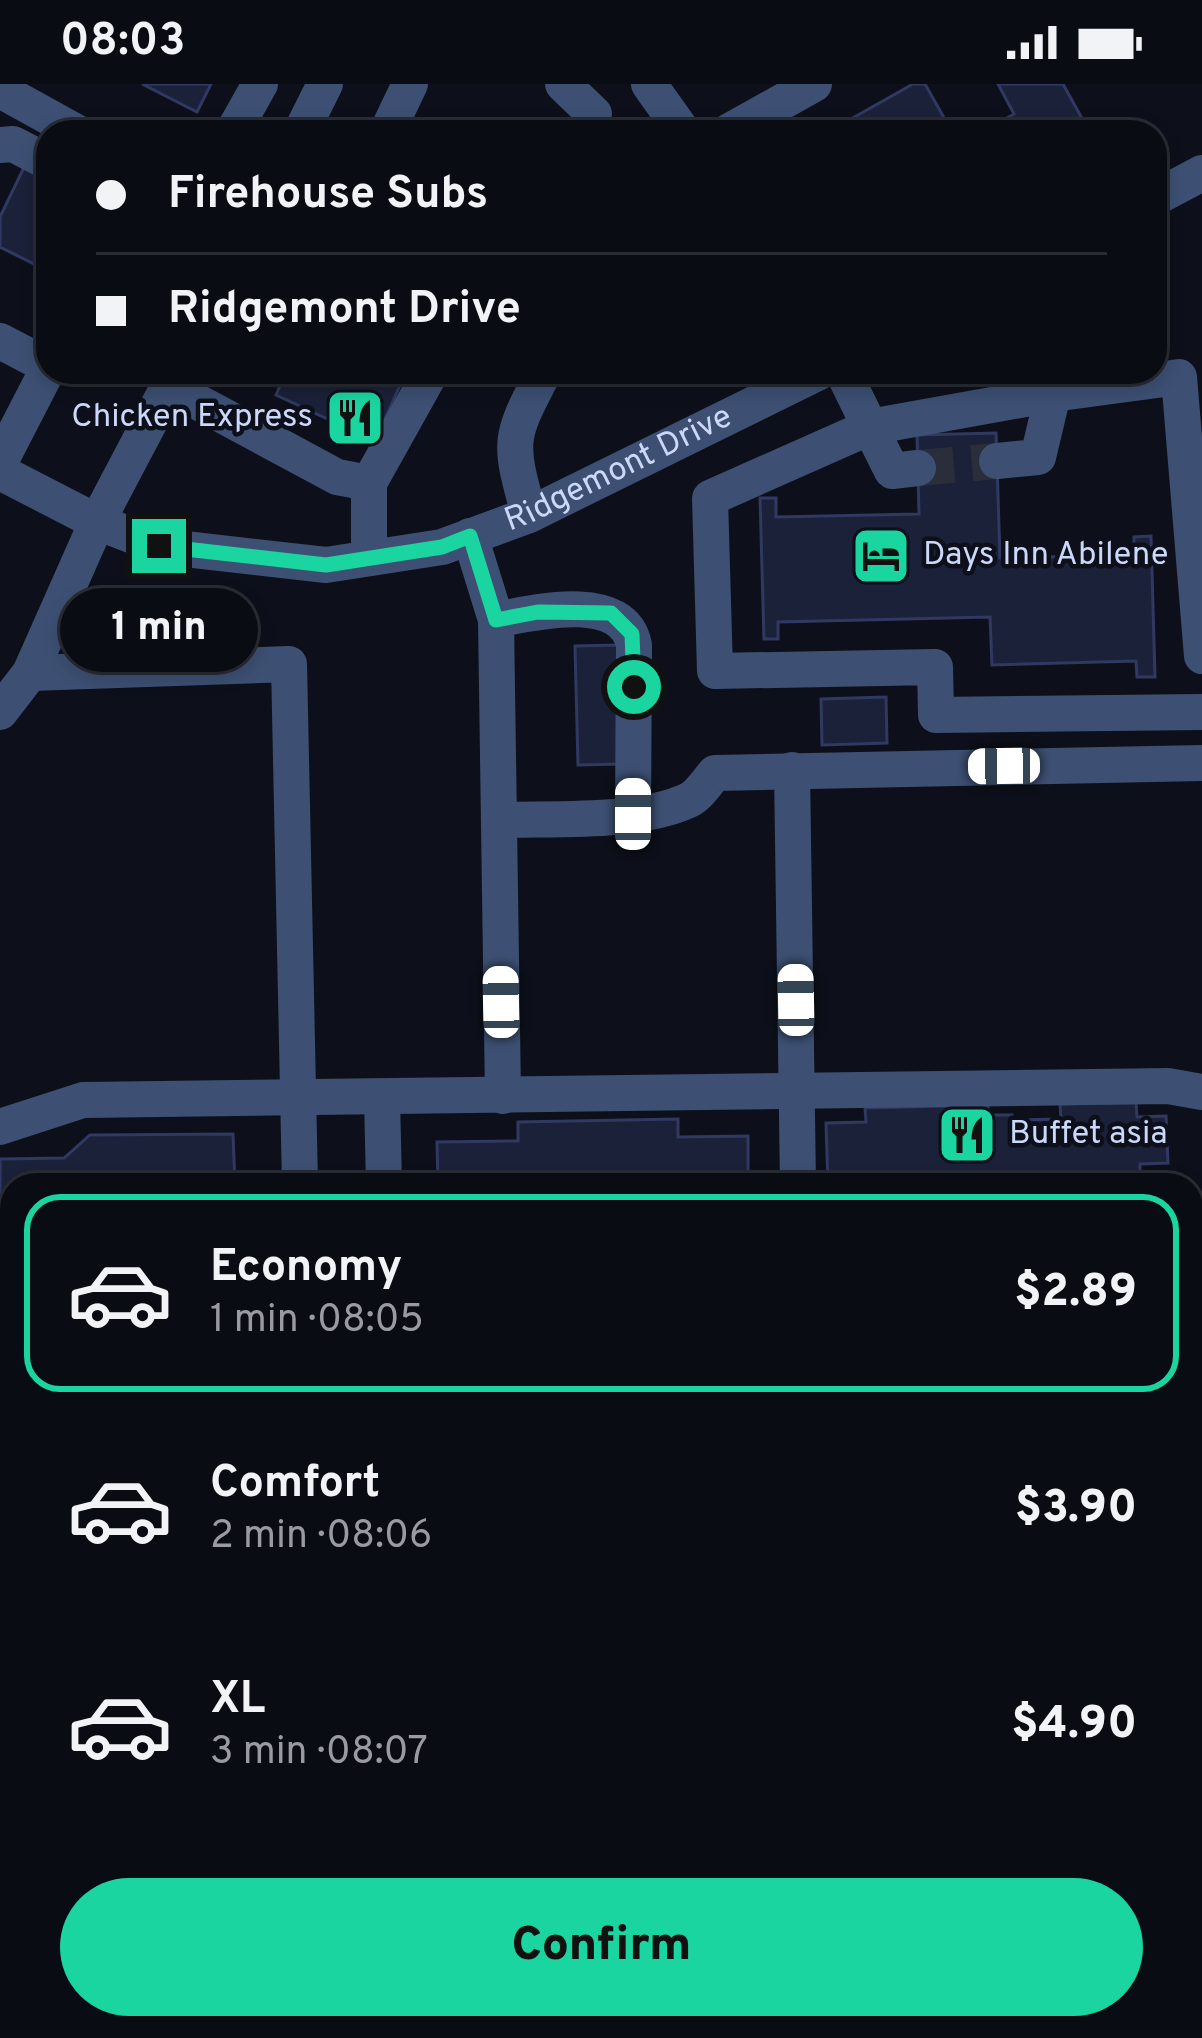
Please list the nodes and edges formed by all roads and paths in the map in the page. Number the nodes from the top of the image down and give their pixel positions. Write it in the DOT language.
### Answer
graph roads {
  1 [pos="260,84"];
  2 [pos="326,84"];
  3 [pos="410,84"];
  4 [pos="563,84"];
  5 [pos="649,84"];
  6 [pos="814,84"];
  7 [pos="0,90"];
  8 [pos="594,114"];
  9 [pos="54,120"];
  10 [pos="240,120"];
  11 [pos="307,120"];
  12 [pos="393,120"];
  13 [pos="674,120"];
  14 [pos="750,120"];
  15 [pos="0,145"];
  16 [pos="36,156"];
  17 [pos="1198,187"];
  18 [pos="1167,195"];
  19 [pos="0,341"];
  20 [pos="36,360"];
  21 [pos="1167,378"];
  22 [pos="39,384"];
  23 [pos="169,384"];
  24 [pos="180,384"];
  25 [pos="424,384"];
  26 [pos="538,384"];
  27 [pos="850,384"];
  28 [pos="1047,384"];
  29 [pos="1051,384"];
  30 [pos="749,387"];
  31 [pos="870,427"];
  32 [pos="997,461"];
  33 [pos="0,462"];
  34 [pos="918,468"];
  35 [pos="0,472"];
  36 [pos="369,483"];
  37 [pos="529,515"];
  38 [pos="97,521"];
  39 [pos="470,536"];
  40 [pos="369,558"];
  41 [pos="496,620"];
  42 [pos="1202,656"];
  43 [pos="30,673"];
  44 [pos="0,712"];
  45 [pos="1202,712"];
  46 [pos="1202,763"];
  47 [pos="792,770"];
  48 [pos="633,814"];
  49 [pos="499,820"];
  50 [pos="1202,1092"];
  51 [pos="797,1093"];
  52 [pos="502,1096"];
  53 [pos="382,1097"];
  54 [pos="298,1098"];
  55 [pos="0,1126"];
  56 [pos="300,1173"];
  57 [pos="384,1173"];
  58 [pos="798,1173"];
  1 -- 10 [label="street"];
  2 -- 11 [label="street"];
  3 -- 12 [label="street"];
  4 -- 8 [label="street"];
  5 -- 13 [label="street"];
  6 -- 14 [label="street"];
  7 -- 9 [label="street"];
  15 -- 16 [label="street"];
  17 -- 18 [label="street"];
  19 -- 20 [label="street"];
  21 -- 42 [label="street"];
  22 -- 33 [label="street"];
  23 -- 38 [label="street"];
  24 -- 36 [label="street"];
  25 -- 36 [label="street"];
  26 -- 37 [label="street"];
  27 -- 31 [label="street"];
  28 -- 31 [label="street"];
  29 -- 32 [label="street"];
  30 -- 37 [label="street, Ridgemont Drive"];
  31 -- 34 [label="street"];
  31 -- 45 [label="street"];
  35 -- 38 [label="street, Ridgemont Drive"];
  36 -- 40 [label="street"];
  37 -- 39 [label="street, Ridgemont Drive"];
  38 -- 40 [label="street, Ridgemont Drive"];
  38 -- 43 [label="street"];
  39 -- 40 [label="street, Ridgemont Drive"];
  39 -- 41 [label="street"];
  41 -- 48 [label="street"];
  41 -- 49 [label="street"];
  43 -- 44 [label="street"];
  43 -- 54 [label="street"];
  46 -- 47 [label="street"];
  47 -- 48 [label="street"];
  47 -- 51 [label="street"];
  48 -- 49 [label="street"];
  49 -- 52 [label="street"];
  50 -- 51 [label="street"];
  51 -- 52 [label="street"];
  51 -- 58 [label="street"];
  52 -- 53 [label="street"];
  53 -- 54 [label="street"];
  53 -- 57 [label="street"];
  54 -- 55 [label="street"];
  54 -- 56 [label="street"];
}
